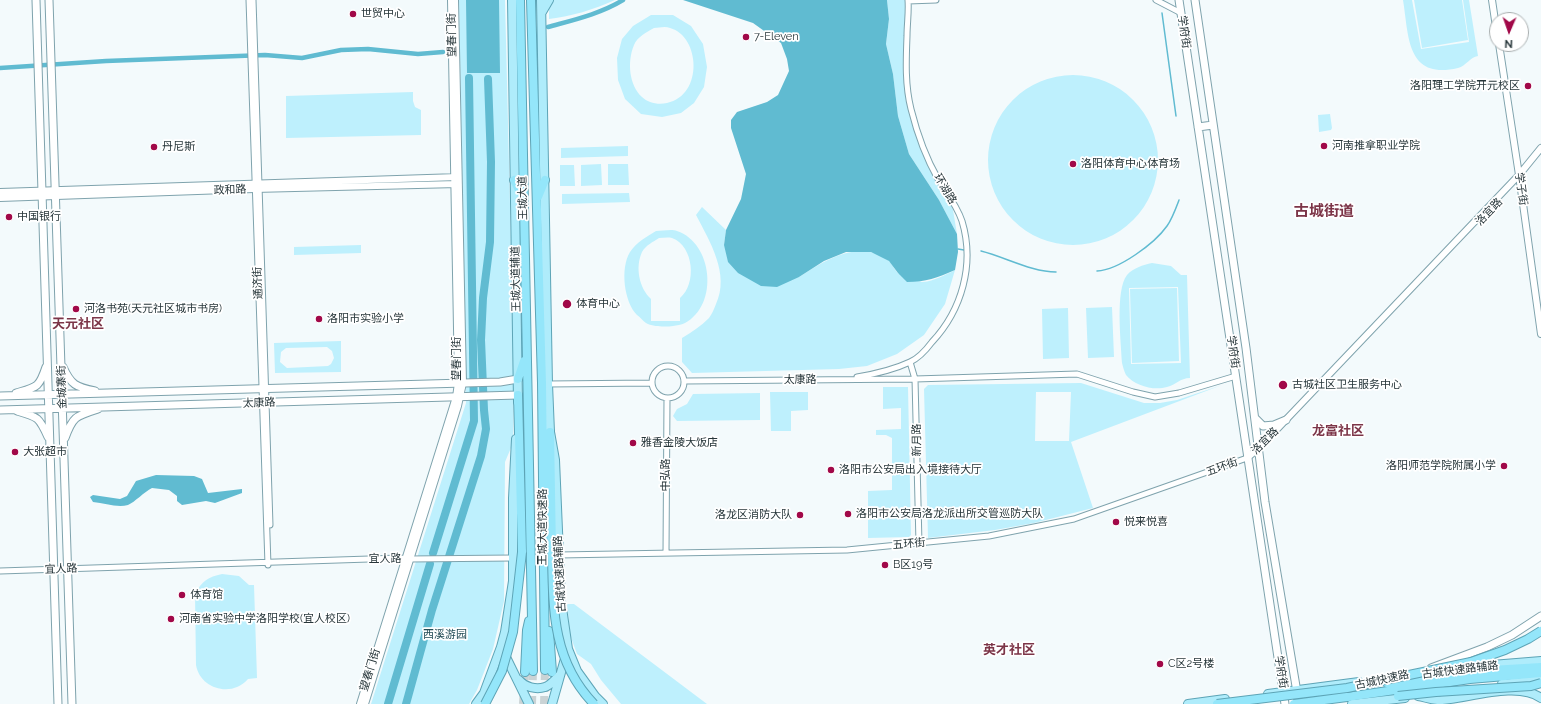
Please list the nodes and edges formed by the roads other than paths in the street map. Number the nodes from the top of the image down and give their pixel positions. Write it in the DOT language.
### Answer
graph roads {
  1 [pos="36,0"];
  2 [pos="49,0"];
  3 [pos="249,0"];
  4 [pos="253,0"];
  5 [pos="451,0"];
  6 [pos="456,0"];
  7 [pos="512,0"];
  8 [pos="520,0"];
  9 [pos="531,0"];
  10 [pos="541,0"];
  11 [pos="549,0"];
  12 [pos="936,0"];
  13 [pos="1156,0"];
  14 [pos="1179,0"];
  15 [pos="1195,0"];
  16 [pos="1493,0"];
  17 [pos="908,1"];
  18 [pos="1494,12"];
  19 [pos="1495,12"];
  20 [pos="1181,13"];
  21 [pos="541,14"];
  22 [pos="253,46"];
  23 [pos="1501,52"];
  24 [pos="1213,125"];
  25 [pos="1198,127"];
  26 [pos="1541,148"];
  27 [pos="1541,153"];
  28 [pos="1520,177"];
  29 [pos="514,180"];
  30 [pos="545,180"];
  31 [pos="457,181"];
  32 [pos="257,186"];
  33 [pos="0,192"];
  34 [pos="42,194"];
  35 [pos="55,194"];
  36 [pos="0,198"];
  37 [pos="524,199"];
  38 [pos="537,200"];
  39 [pos="43,218"];
  40 [pos="56,218"];
  41 [pos="1537,287"];
  42 [pos="1541,322"];
  43 [pos="1541,334"];
  44 [pos="1246,348"];
  45 [pos="1232,350"];
  46 [pos="526,356"];
  47 [pos="61,362"];
  48 [pos="910,362"];
  49 [pos="48,363"];
  50 [pos="1236,376"];
  51 [pos="518,379"];
  52 [pos="915,379"];
  53 [pos="819,380"];
  54 [pos="684,381"];
  55 [pos="652,382"];
  56 [pos="460,383"];
  57 [pos="545,384"];
  58 [pos="264,390"];
  59 [pos="107,393"];
  60 [pos="48,394"];
  61 [pos="62,394"];
  62 [pos="82,394"];
  63 [pos="27,395"];
  64 [pos="518,395"];
  65 [pos="527,395"];
  66 [pos="0,396"];
  67 [pos="8,396"];
  68 [pos="458,397"];
  69 [pos="666,398"];
  70 [pos="264,403"];
  71 [pos="106,406"];
  72 [pos="82,407"];
  73 [pos="49,408"];
  74 [pos="62,408"];
  75 [pos="9,409"];
  76 [pos="28,409"];
  77 [pos="0,410"];
  78 [pos="1254,411"];
  79 [pos="1286,420"];
  80 [pos="550,432"];
  81 [pos="50,438"];
  82 [pos="64,439"];
  83 [pos="1259,451"];
  84 [pos="520,453"];
  85 [pos="1247,458"];
  86 [pos="544,503"];
  87 [pos="529,504"];
  88 [pos="919,544"];
  89 [pos="666,553"];
  90 [pos="555,554"];
  91 [pos="513,558"];
  92 [pos="406,559"];
  93 [pos="270,564"];
  94 [pos="54,570"];
  95 [pos="68,570"];
  96 [pos="0,572"];
  97 [pos="1541,616"];
  98 [pos="1541,631"];
  99 [pos="501,647"];
  100 [pos="568,650"];
  101 [pos="1541,661"];
  102 [pos="1541,667"];
  103 [pos="548,671"];
  104 [pos="529,672"];
  105 [pos="1541,673"];
  106 [pos="561,674"];
  107 [pos="516,676"];
  108 [pos="1411,676"];
  109 [pos="1541,682"];
  110 [pos="1347,688"];
  111 [pos="1296,690"];
  112 [pos="1284,692"];
  113 [pos="1418,696"];
  114 [pos="1541,698"];
  115 [pos="1350,701"];
  116 [pos="1383,702"];
  117 [pos="58,704"];
  118 [pos="72,704"];
  119 [pos="360,704"];
  120 [pos="365,704"];
  121 [pos="476,704"];
  122 [pos="485,704"];
  123 [pos="529,704"];
  124 [pos="552,704"];
  125 [pos="594,704"];
  126 [pos="603,704"];
  127 [pos="1188,704"];
  128 [pos="1217,704"];
  129 [pos="1285,704"];
  130 [pos="1294,704"];
  131 [pos="1299,704"];
  1 -- 34 [label="main road, 金城寨街"];
  2 -- 35 [label="main road, 金城寨街"];
  3 -- 22 [label="street, 通济街"];
  4 -- 22 [label="street, 通济街"];
  5 -- 31 [label="street, 望春门街"];
  6 -- 31 [label="street, 望春门街"];
  7 -- 29 [label="main road, 王城大道辅道"];
  8 -- 37 [label="highway, 王城大道"];
  9 -- 38 [label="highway, 王城大道"];
  10 -- 21 [label="main road"];
  11 -- 21 [label="main road"];
  12 -- 17 [label="street"];
  13 -- 20 [label="street"];
  14 -- 20 [label="main road, 学府街"];
  15 -- 24 [label="main road, 学府街"];
  16 -- 18 [label="street"];
  16 -- 19 [label="street"];
  17 -- 48 [label="street, 环湖路"];
  20 -- 25 [label="main road, 学府街"];
  21 -- 30 [label="main road"];
  22 -- 32 [label="street, 通济街"];
  23 -- 28 [label="street, 学子街"];
  24 -- 25 [label="main road"];
  24 -- 44 [label="main road, 学府街"];
  25 -- 45 [label="main road, 学府街"];
  26 -- 28 [label="street, 洛宜路"];
  27 -- 28 [label="street, 洛宜路"];
  28 -- 41 [label="street, 学子街"];
  28 -- 79 [label="street, 洛宜路"];
  28 -- 83 [label="street, 洛宜路"];
  29 -- 37 [label="highway"];
  29 -- 51 [label="main road, 王城大道辅道"];
  30 -- 38 [label="highway"];
  30 -- 57 [label="main road"];
  31 -- 32 [label="street, 政和路"];
  31 -- 56 [label="street, 望春门街"];
  32 -- 35 [label="street, 政和路"];
  32 -- 58 [label="street, 通济街"];
  33 -- 34 [label="street, 政和路"];
  34 -- 35 [label="street, 政和路"];
  34 -- 36 [label="street, 政和路"];
  34 -- 39 [label="main road, 金城寨街"];
  35 -- 40 [label="main road, 金城寨街"];
  37 -- 46 [label="highway, 王城大道"];
  38 -- 57 [label="highway, 王城大道"];
  39 -- 40 [label="main road"];
  39 -- 49 [label="main road, 金城寨街"];
  40 -- 47 [label="main road, 金城寨街"];
  41 -- 42 [label="street, 学子街"];
  41 -- 43 [label="street, 学子街"];
  44 -- 45 [label="main road"];
  44 -- 78 [label="main road, 学府街"];
  45 -- 50 [label="main road, 学府街"];
  46 -- 51 [label="highway"];
  46 -- 65 [label="highway, 王城大道"];
  47 -- 49 [label="main road"];
  47 -- 59 [label="main road"];
  47 -- 61 [label="main road, 金城寨街"];
  48 -- 52 [label="street, 新月路"];
  48 -- 53 [label="street, 环湖路"];
  49 -- 60 [label="main road, 金城寨街"];
  49 -- 67 [label="main road"];
  50 -- 52 [label="street, 太康路"];
  50 -- 85 [label="main road, 学府街"];
  51 -- 56 [label="main road, 太康路"];
  51 -- 64 [label="main road, 王城大道辅道"];
  52 -- 53 [label="street, 太康路"];
  52 -- 88 [label="street, 新月路"];
  53 -- 54 [label="street, 太康路"];
  54 -- 55 [label="street"];
  54 -- 69 [label="street"];
  55 -- 57 [label="street"];
  55 -- 69 [label="street"];
  56 -- 58 [label="main road, 太康路"];
  56 -- 68 [label="street, 望春门街"];
  57 -- 80 [label="main road"];
  57 -- 86 [label="highway, 王城大道快速路"];
  58 -- 59 [label="main road, 太康路"];
  58 -- 70 [label="street, 通济街"];
  59 -- 62 [label="main road, 太康路"];
  60 -- 61 [label="main road, 太康路"];
  60 -- 63 [label="main road, 太康路"];
  60 -- 73 [label="main road, 金城寨街"];
  61 -- 62 [label="main road, 太康路"];
  61 -- 74 [label="main road, 金城寨街"];
  62 -- 72 [label="main road"];
  63 -- 67 [label="main road, 太康路"];
  63 -- 76 [label="main road"];
  64 -- 68 [label="main road, 太康路"];
  64 -- 84 [label="highway"];
  64 -- 91 [label="main road, 王城大道辅道"];
  65 -- 87 [label="highway, 王城大道快速路"];
  66 -- 67 [label="main road, 太康路"];
  68 -- 70 [label="main road, 太康路"];
  68 -- 92 [label="street, 望春门街"];
  69 -- 89 [label="street, 中弘路"];
  70 -- 71 [label="main road, 太康路"];
  70 -- 93 [label="street, 通济街"];
  71 -- 72 [label="main road, 太康路"];
  71 -- 82 [label="main road"];
  72 -- 74 [label="main road, 太康路"];
  73 -- 74 [label="main road, 太康路"];
  73 -- 76 [label="main road, 太康路"];
  73 -- 81 [label="main road, 金城寨街"];
  74 -- 82 [label="main road, 金城寨街"];
  75 -- 76 [label="main road, 太康路"];
  75 -- 77 [label="main road, 太康路"];
  75 -- 81 [label="main road"];
  78 -- 79 [label="main road"];
  78 -- 83 [label="main road, 学府街"];
  79 -- 83 [label="street, 洛宜路"];
  80 -- 86 [label="highway"];
  80 -- 90 [label="highway"];
  81 -- 82 [label="main road"];
  81 -- 94 [label="main road, 金城寨街"];
  82 -- 95 [label="main road, 金城寨街"];
  83 -- 85 [label="street, 洛宜路"];
  83 -- 111 [label="main road, 学府街"];
  84 -- 87 [label="highway"];
  84 -- 122 [label="highway, bridge"];
  85 -- 88 [label="street, 五环街"];
  85 -- 112 [label="main road, 学府街"];
  86 -- 103 [label="highway, 王城大道快速路"];
  87 -- 104 [label="highway, 王城大道快速路"];
  88 -- 89 [label="street, 五环街"];
  89 -- 90 [label="street, 五环街"];
  90 -- 100 [label="main road, 古城快速路辅路"];
  90 -- 125 [label="highway, bridge"];
  91 -- 92 [label="street, 宜人路"];
  91 -- 99 [label="main road"];
  92 -- 93 [label="street, 宜人路"];
  92 -- 119 [label="street, 望春门街"];
  92 -- 120 [label="street, 望春门街"];
  93 -- 95 [label="street, 宜人路"];
  94 -- 95 [label="street, 宜人路"];
  94 -- 96 [label="street, 宜人路"];
  94 -- 117 [label="main road, 金城寨街"];
  95 -- 118 [label="main road, 金城寨街"];
  97 -- 108 [label="main road"];
  98 -- 110 [label="highway, 古城快速路, bridge"];
  99 -- 107 [label="main road"];
  99 -- 121 [label="main road"];
  100 -- 106 [label="main road"];
  100 -- 126 [label="main road, 古城快速路辅路"];
  101 -- 108 [label="main road, 古城快速路辅路"];
  102 -- 110 [label="highway, bridge"];
  105 -- 115 [label="highway"];
  106 -- 107 [label="main road"];
  106 -- 124 [label="main road"];
  107 -- 123 [label="main road"];
  108 -- 111 [label="main road, 古城快速路辅路"];
  109 -- 113 [label="main road, 古城快速路辅路"];
  109 -- 115 [label="highway, 古城快速路, bridge"];
  110 -- 128 [label="highway, 古城快速路, bridge"];
  111 -- 112 [label="main road, 古城快速路辅路"];
  111 -- 131 [label="main road, 学府街"];
  112 -- 127 [label="main road, 古城快速路辅路"];
  112 -- 129 [label="main road, 学府街"];
  113 -- 114 [label="main road"];
  113 -- 116 [label="main road, 古城快速路辅路"];
  115 -- 116 [label="main road, 古城快速路辅路"];
  115 -- 130 [label="highway, 古城快速路, bridge"];
}
